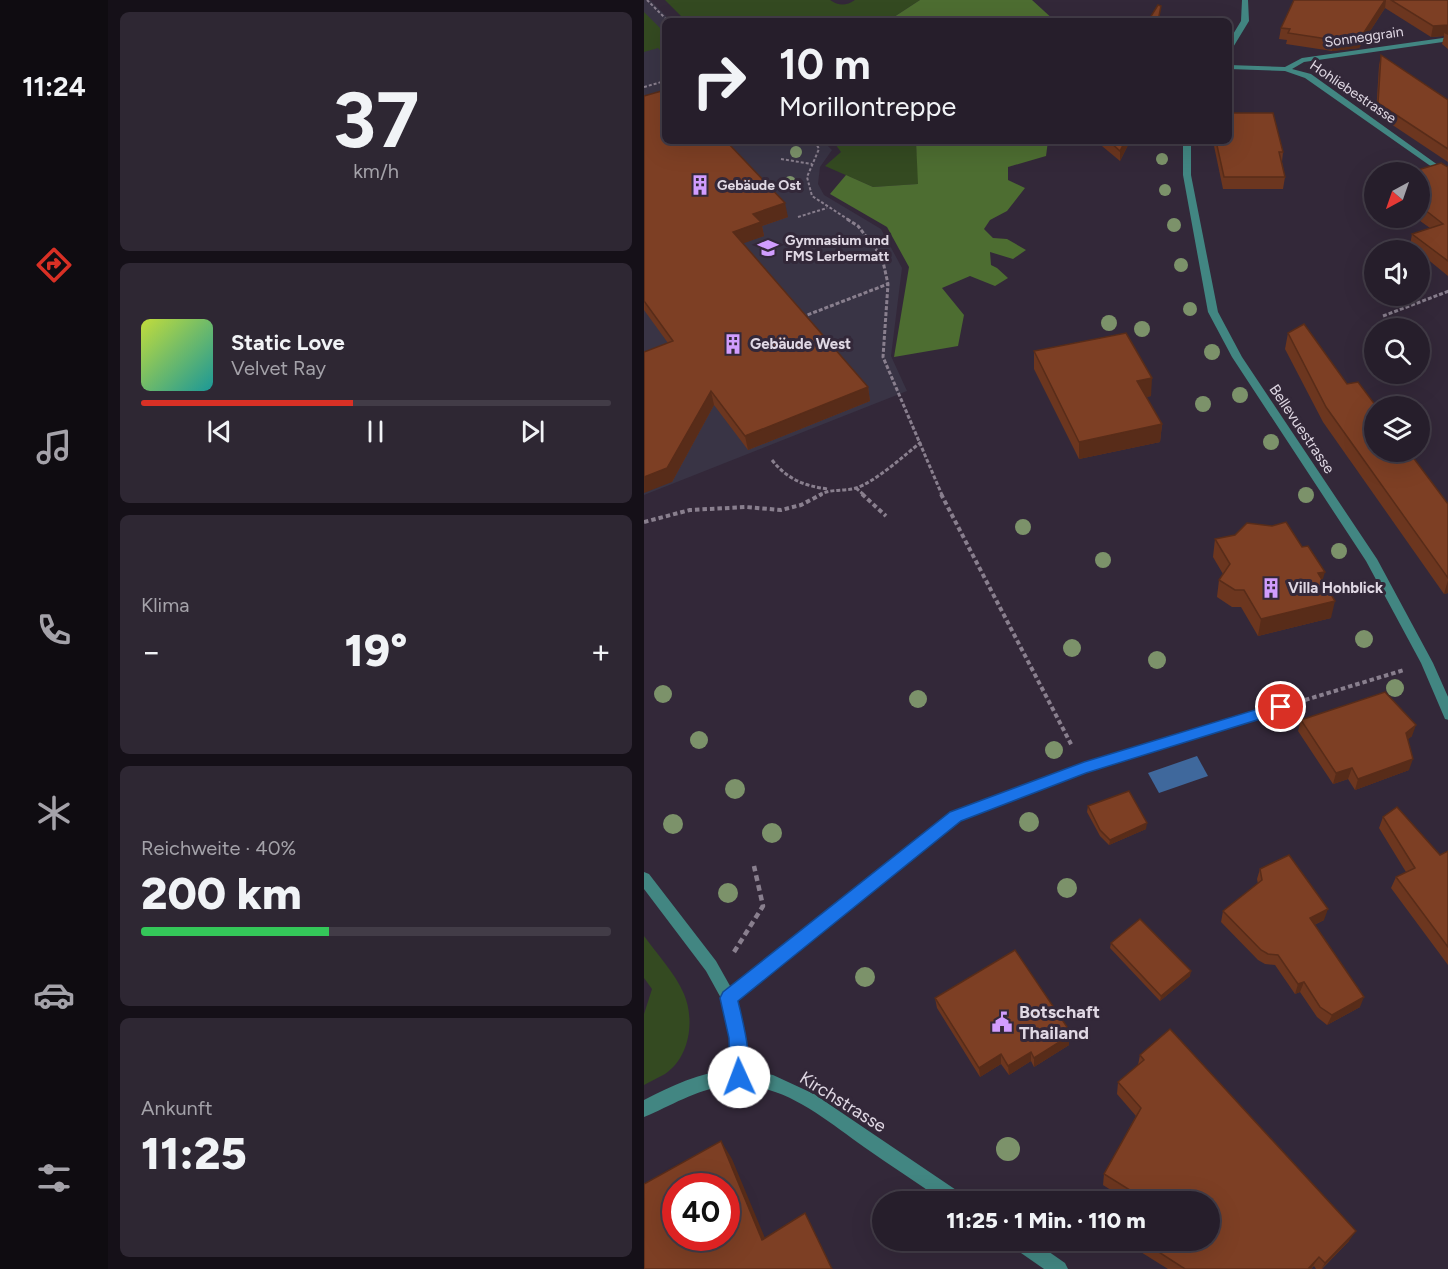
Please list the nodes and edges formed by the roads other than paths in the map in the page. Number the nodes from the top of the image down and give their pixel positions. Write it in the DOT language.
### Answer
graph roads {
  1 [pos="1246,0"];
  2 [pos="1448,39"];
  3 [pos="1232,42"];
  4 [pos="1232,67"];
  5 [pos="1286,69"];
  6 [pos="1187,144"];
  7 [pos="1448,177"];
  8 [pos="1281,707"];
  9 [pos="1448,715"];
  10 [pos="644,878"];
  11 [pos="729,998"];
  12 [pos="739,1077"];
  13 [pos="644,1109"];
  14 [pos="943,1191"];
  15 [pos="1032,1251"];
  16 [pos="1055,1268"];
  1 -- 3 [label="street"];
  2 -- 5 [label="street, Sonneggrain"];
  4 -- 5 [label="street, Hohliebestrasse"];
  5 -- 7 [label="street, Hohliebestrasse"];
  6 -- 9 [label="street, Bellevuestrasse"];
  8 -- 11 [label="street"];
  10 -- 11 [label="street"];
  11 -- 12 [label="street"];
  12 -- 13 [label="street"];
  12 -- 14 [label="street, Kirchstrasse"];
  15 -- 16 [label="street"];
}
